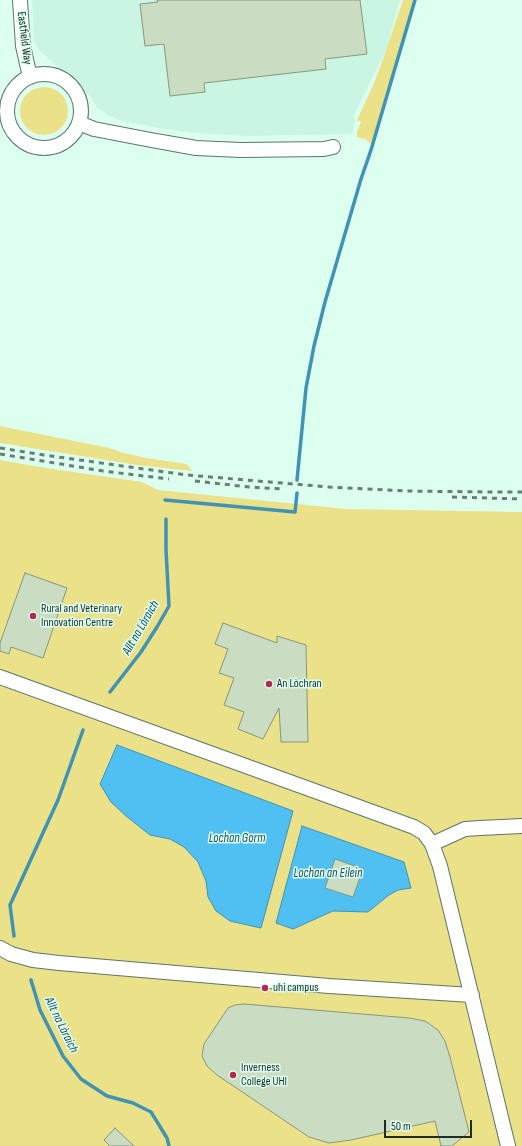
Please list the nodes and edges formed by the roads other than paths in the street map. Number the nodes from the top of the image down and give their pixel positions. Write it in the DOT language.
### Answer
graph roads {
  1 [pos="20,0"];
  2 [pos="30,77"];
  3 [pos="4,117"];
  4 [pos="79,123"];
  5 [pos="333,147"];
  6 [pos="0,677"];
  7 [pos="522,826"];
  8 [pos="432,844"];
  9 [pos="0,948"];
  10 [pos="472,994"];
  11 [pos="508,1146"];
  1 -- 2 [label="street, Eastfield Way"];
  2 -- 3 [label="street"];
  2 -- 4 [label="street"];
  3 -- 4 [label="street"];
  4 -- 5 [label="street"];
  6 -- 8 [label="street"];
  7 -- 8 [label="street"];
  8 -- 10 [label="street"];
  9 -- 10 [label="street"];
  10 -- 11 [label="street"];
}
